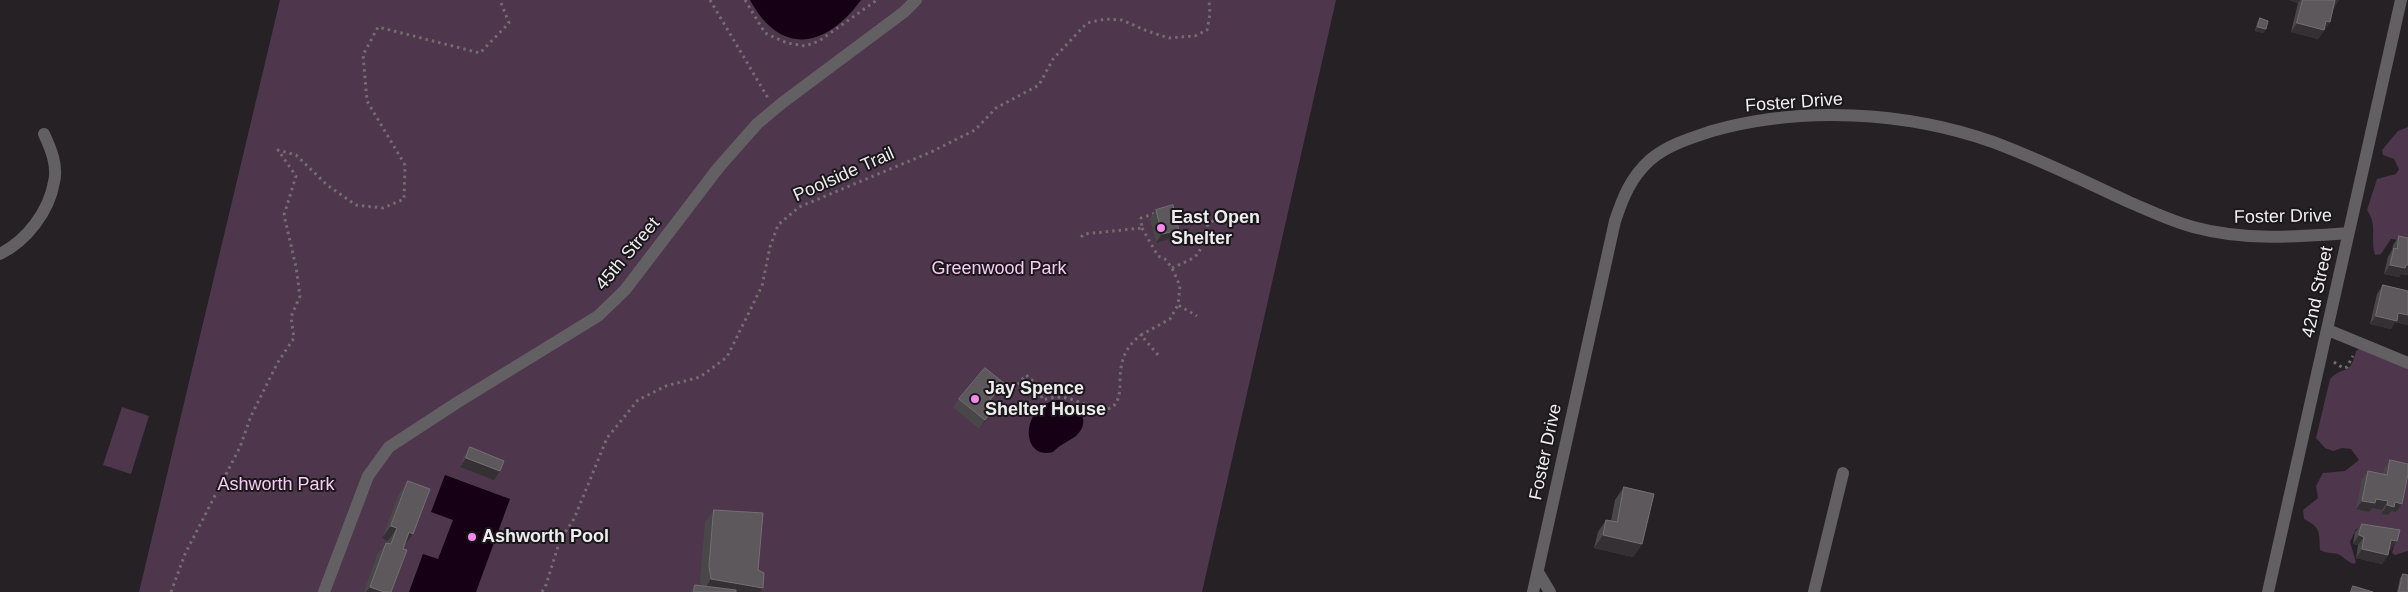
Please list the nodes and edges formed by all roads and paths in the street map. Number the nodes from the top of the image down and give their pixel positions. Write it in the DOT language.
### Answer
graph roads {
  1 [pos="500,0"];
  2 [pos="710,0"];
  3 [pos="745,0"];
  4 [pos="877,0"];
  5 [pos="916,0"];
  6 [pos="1209,0"];
  7 [pos="2402,0"];
  8 [pos="775,109"];
  9 [pos="44,134"];
  10 [pos="1161,212"];
  11 [pos="1243,221"];
  12 [pos="1142,228"];
  13 [pos="2348,233"];
  14 [pos="1081,237"];
  15 [pos="0,254"];
  16 [pos="1172,268"];
  17 [pos="1178,305"];
  18 [pos="1197,316"];
  19 [pos="2328,330"];
  20 [pos="1141,335"];
  21 [pos="2355,342"];
  22 [pos="1158,354"];
  23 [pos="2331,360"];
  24 [pos="2408,363"];
  25 [pos="990,383"];
  26 [pos="1008,396"];
  27 [pos="992,414"];
  28 [pos="1843,473"];
  29 [pos="1538,572"];
  30 [pos="171,592"];
  31 [pos="324,592"];
  32 [pos="542,592"];
  33 [pos="1533,592"];
  34 [pos="1550,592"];
  35 [pos="1814,592"];
  36 [pos="2268,592"];
  1 -- 30 [label="path"];
  2 -- 8 [label="path"];
  3 -- 4 [label="path"];
  5 -- 8 [label="street, 45th Street"];
  6 -- 32 [label="path, Poolside Trail"];
  7 -- 13 [label="street, 42nd Street"];
  8 -- 31 [label="street, 45th Street"];
  9 -- 15 [label="street"];
  10 -- 12 [label="path"];
  11 -- 16 [label="path"];
  12 -- 14 [label="path"];
  12 -- 16 [label="path"];
  13 -- 19 [label="street, 42nd Street"];
  13 -- 29 [label="street, Foster Drive"];
  16 -- 17 [label="path"];
  17 -- 18 [label="path"];
  17 -- 20 [label="path"];
  19 -- 21 [label="street"];
  19 -- 36 [label="street, 42nd Street"];
  20 -- 22 [label="path"];
  20 -- 26 [label="path"];
  21 -- 23 [label="path"];
  21 -- 24 [label="street"];
  25 -- 26 [label="path"];
  26 -- 27 [label="path"];
  28 -- 35 [label="street"];
  29 -- 33 [label="street, Foster Drive"];
  29 -- 34 [label="street"];
}
